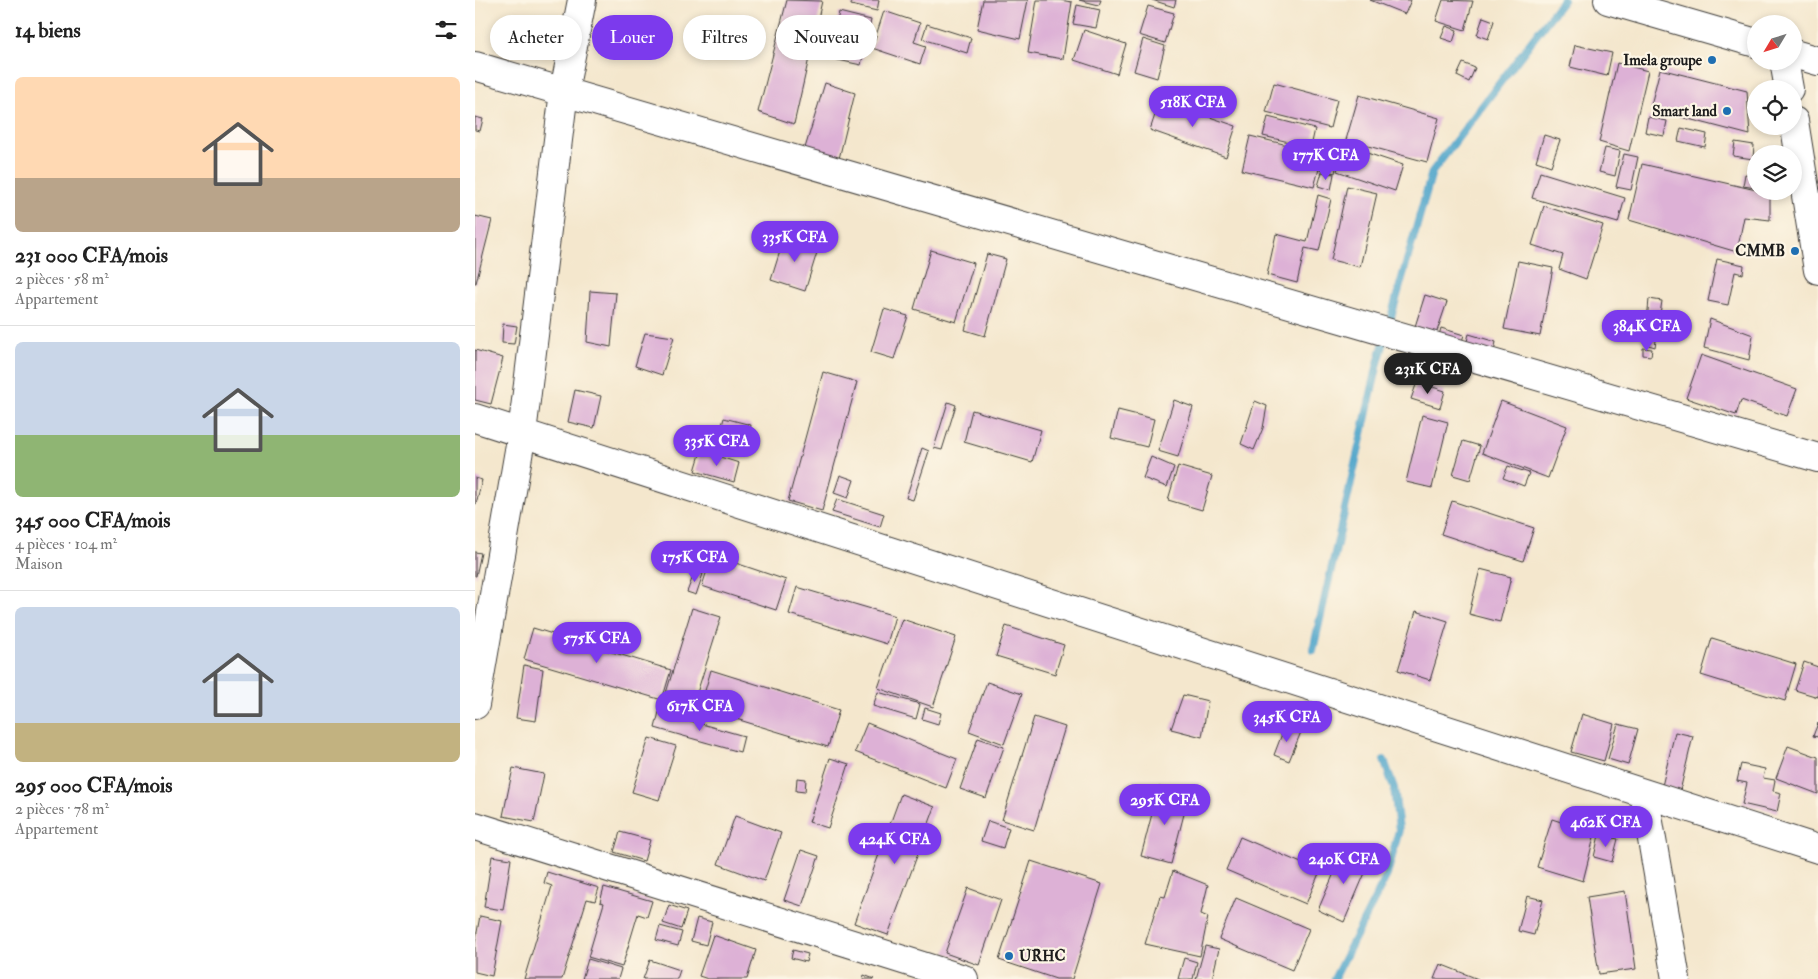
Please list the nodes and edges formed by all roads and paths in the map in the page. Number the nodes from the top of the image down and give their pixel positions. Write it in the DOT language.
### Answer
graph roads {
  1 [pos="582,0"];
  2 [pos="1608,0"];
  3 [pos="1747,40"];
  4 [pos="1803,57"];
  5 [pos="1818,62"];
  6 [pos="475,66"];
  7 [pos="564,91"];
  8 [pos="1796,135"];
  9 [pos="1818,270"];
  10 [pos="475,418"];
  11 [pos="522,433"];
  12 [pos="1818,458"];
  13 [pos="475,705"];
  14 [pos="1644,793"];
  15 [pos="475,826"];
  16 [pos="1818,849"];
  17 [pos="964,979"];
  18 [pos="1675,979"];
  1 -- 7 [label="street"];
  2 -- 3 [label="street"];
  4 -- 5 [label="street"];
  6 -- 7 [label="street"];
  7 -- 11 [label="street"];
  7 -- 12 [label="street"];
  8 -- 9 [label="street"];
  10 -- 11 [label="street"];
  11 -- 13 [label="street"];
  11 -- 14 [label="street"];
  14 -- 16 [label="street"];
  14 -- 18 [label="street"];
  15 -- 17 [label="street"];
}
